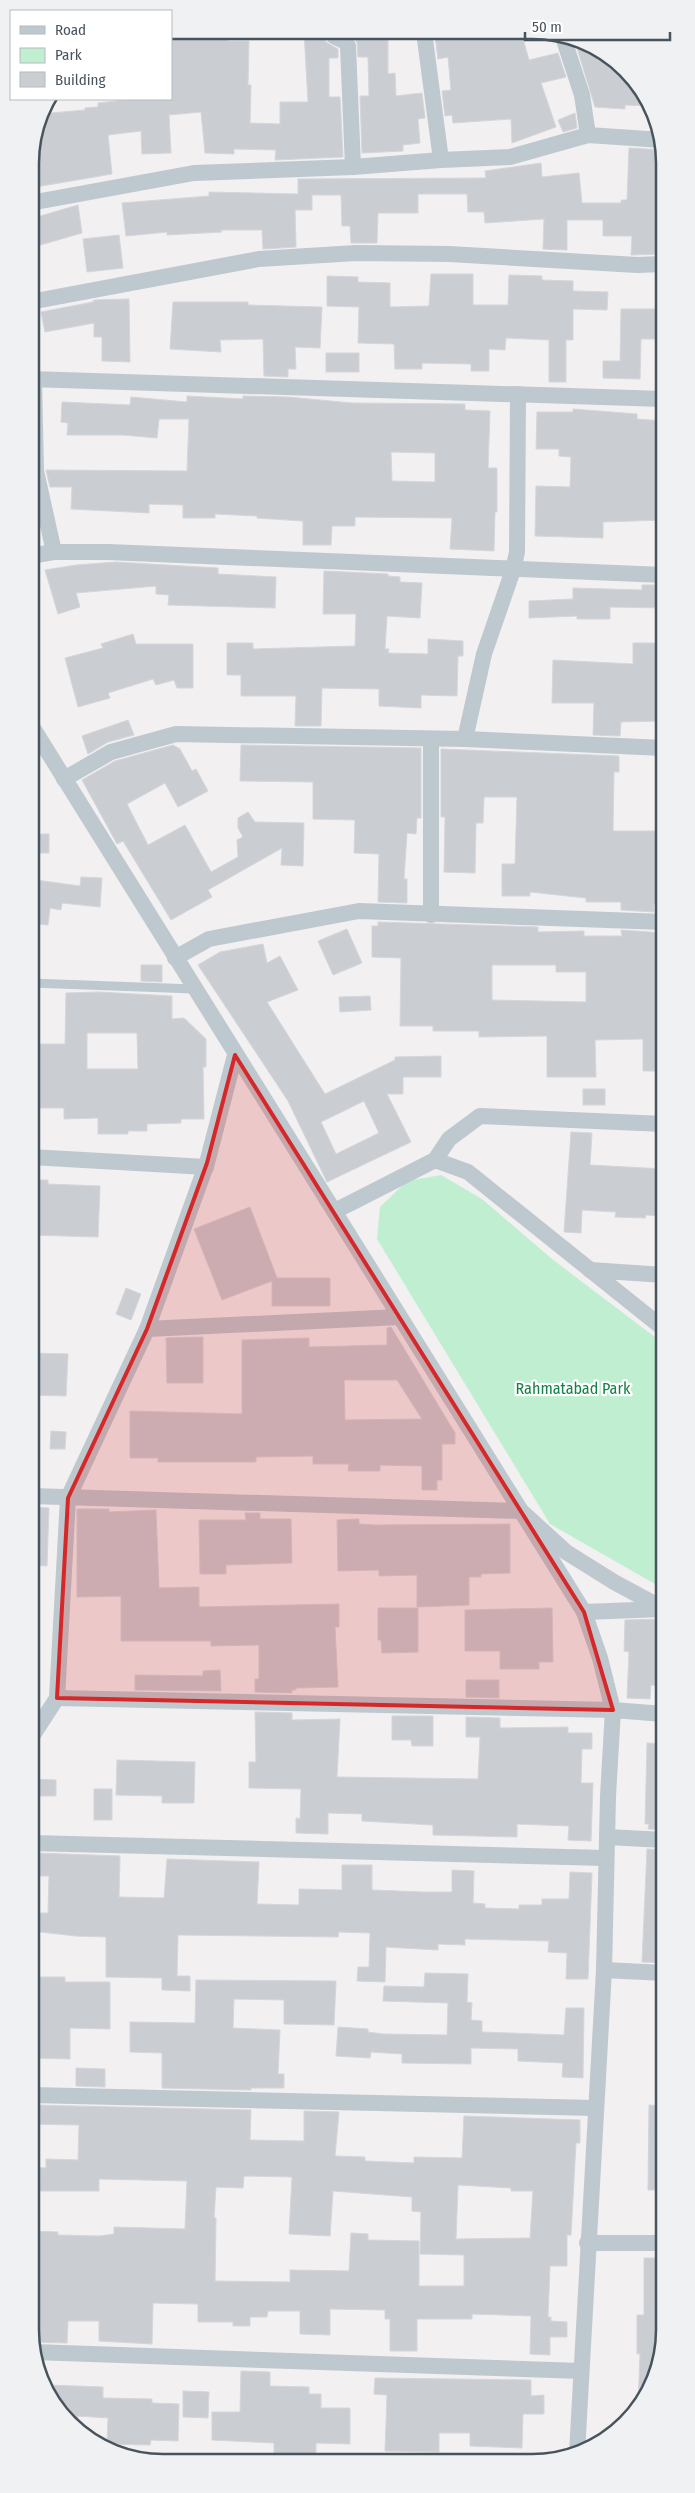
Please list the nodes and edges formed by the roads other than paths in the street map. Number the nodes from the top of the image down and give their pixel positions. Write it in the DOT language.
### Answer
graph roads {
  1 [pos="340,39"];
  2 [pos="425,39"];
  3 [pos="565,43"];
  4 [pos="588,135"];
  5 [pos="654,139"];
  6 [pos="441,160"];
  7 [pos="353,167"];
  8 [pos="39,201"];
  9 [pos="656,264"];
  10 [pos="39,300"];
  11 [pos="39,378"];
  12 [pos="518,394"];
  13 [pos="656,399"];
  14 [pos="39,484"];
  15 [pos="54,552"];
  16 [pos="39,554"];
  17 [pos="513,570"];
  18 [pos="656,575"];
  19 [pos="39,739"];
  20 [pos="431,739"];
  21 [pos="465,739"];
  22 [pos="656,748"];
  23 [pos="64,779"];
  24 [pos="430,915"];
  25 [pos="656,922"];
  26 [pos="175,958"];
  27 [pos="39,983"];
  28 [pos="194,989"];
  29 [pos="235,1055"];
  30 [pos="656,1124"];
  31 [pos="39,1158"];
  32 [pos="434,1160"];
  33 [pos="206,1167"];
  34 [pos="335,1211"];
  35 [pos="590,1270"];
  36 [pos="656,1274"];
  37 [pos="399,1317"];
  38 [pos="656,1323"];
  39 [pos="147,1329"];
  40 [pos="39,1496"];
  41 [pos="68,1498"];
  42 [pos="521,1511"];
  43 [pos="656,1605"];
  44 [pos="656,1609"];
  45 [pos="584,1612"];
  46 [pos="57,1698"];
  47 [pos="613,1710"];
  48 [pos="656,1713"];
  49 [pos="39,1725"];
  50 [pos="607,1837"];
  51 [pos="656,1840"];
  52 [pos="39,1843"];
  53 [pos="606,1858"];
  54 [pos="604,1970"];
  55 [pos="656,1973"];
  56 [pos="39,2095"];
  57 [pos="595,2108"];
  58 [pos="587,2243"];
  59 [pos="656,2243"];
  60 [pos="41,2352"];
  61 [pos="581,2371"];
  62 [pos="577,2446"];
  1 -- 7 [label="street"];
  2 -- 6 [label="street"];
  3 -- 4 [label="street"];
  4 -- 5 [label="street"];
  4 -- 6 [label="street"];
  6 -- 7 [label="street"];
  7 -- 8 [label="street"];
  9 -- 10 [label="street"];
  11 -- 12 [label="street"];
  12 -- 13 [label="street"];
  12 -- 17 [label="street"];
  14 -- 15 [label="street"];
  15 -- 16 [label="street"];
  15 -- 17 [label="street"];
  17 -- 18 [label="street"];
  17 -- 21 [label="street"];
  19 -- 23 [label="street"];
  20 -- 21 [label="street"];
  20 -- 23 [label="street"];
  20 -- 24 [label="street"];
  21 -- 22 [label="street"];
  23 -- 26 [label="street"];
  24 -- 25 [label="street"];
  24 -- 26 [label="street"];
  26 -- 28 [label="street"];
  27 -- 28 [label="lane"];
  28 -- 29 [label="street"];
  29 -- 33 [label="street"];
  29 -- 34 [label="street"];
  30 -- 32 [label="street"];
  31 -- 33 [label="street"];
  32 -- 34 [label="street"];
  32 -- 35 [label="street"];
  33 -- 39 [label="street"];
  34 -- 37 [label="street"];
  35 -- 36 [label="street"];
  35 -- 38 [label="street"];
  37 -- 39 [label="street"];
  37 -- 42 [label="street"];
  39 -- 41 [label="street"];
  40 -- 41 [label="street"];
  41 -- 42 [label="street"];
  41 -- 46 [label="street"];
  42 -- 43 [label="street"];
  42 -- 45 [label="street"];
  44 -- 45 [label="street"];
  45 -- 47 [label="street"];
  46 -- 47 [label="street"];
  46 -- 49 [label="street"];
  47 -- 48 [label="street"];
  47 -- 50 [label="street"];
  50 -- 51 [label="street"];
  50 -- 53 [label="street"];
  52 -- 53 [label="street"];
  53 -- 54 [label="street"];
  54 -- 55 [label="street"];
  54 -- 57 [label="street"];
  56 -- 57 [label="street"];
  57 -- 58 [label="street"];
  58 -- 59 [label="street"];
  58 -- 61 [label="street"];
  60 -- 61 [label="street"];
  61 -- 62 [label="street"];
}
